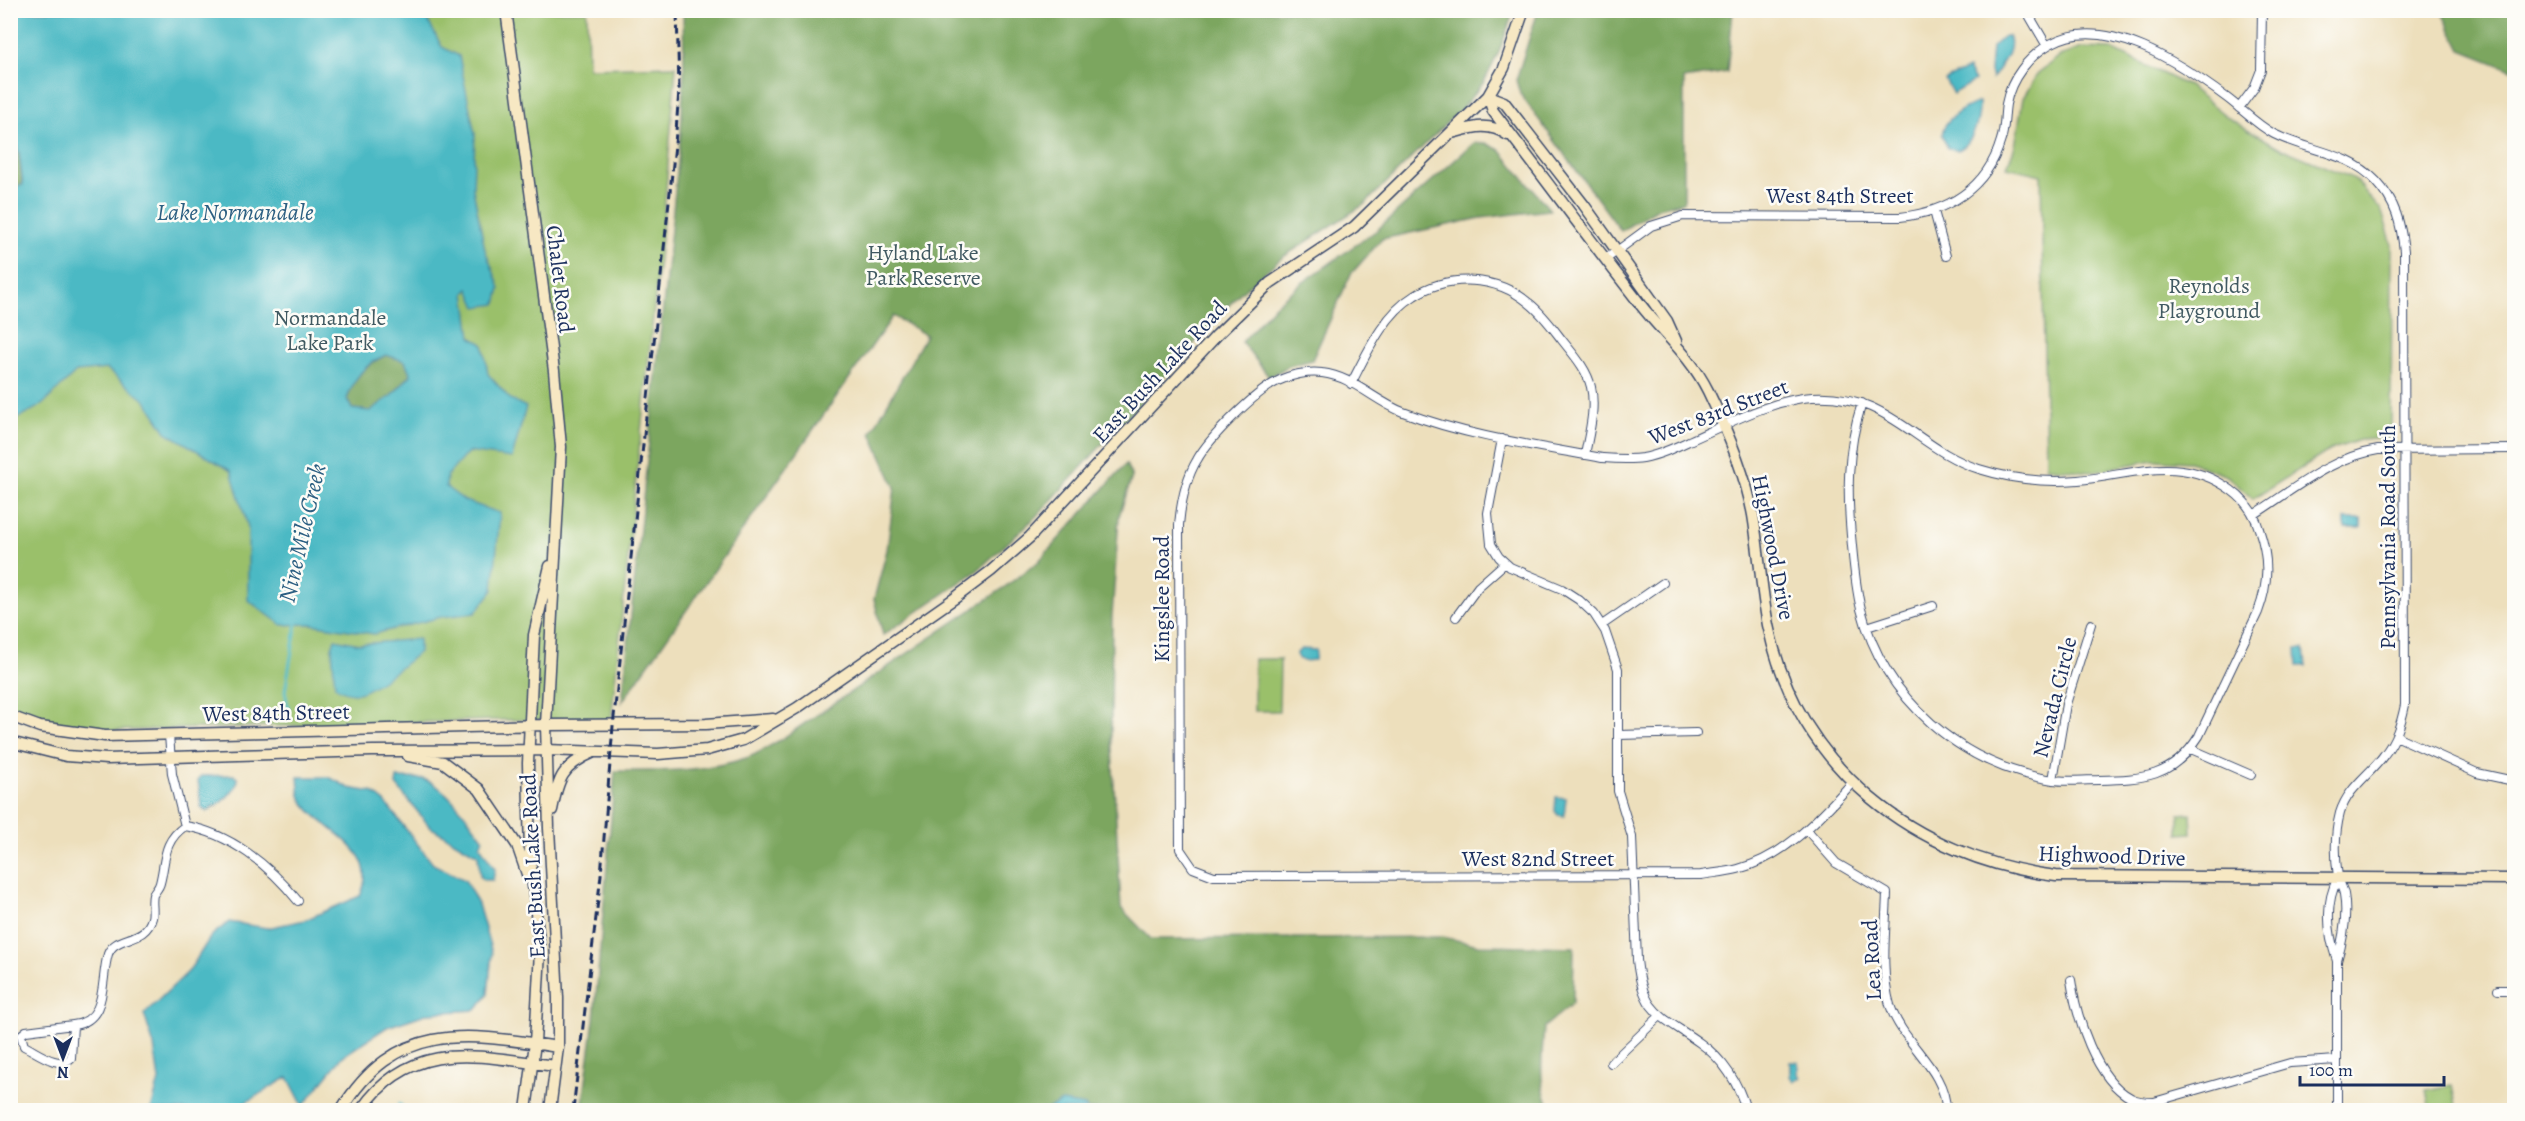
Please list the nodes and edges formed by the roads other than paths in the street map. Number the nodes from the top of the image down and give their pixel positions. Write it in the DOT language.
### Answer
graph roads {
  1 [pos="506,10"];
  2 [pos="1524,10"];
  3 [pos="2026,10"];
  4 [pos="2262,10"];
  5 [pos="2047,46"];
  6 [pos="1488,96"];
  7 [pos="2239,108"];
  8 [pos="1449,134"];
  9 [pos="1515,140"];
  10 [pos="2377,182"];
  11 [pos="1934,211"];
  12 [pos="1617,250"];
  13 [pos="1946,256"];
  14 [pos="1606,259"];
  15 [pos="1677,344"];
  16 [pos="1293,376"];
  17 [pos="1351,384"];
  18 [pos="1862,403"];
  19 [pos="1724,426"];
  20 [pos="1502,439"];
  21 [pos="2514,449"];
  22 [pos="2405,450"];
  23 [pos="1585,455"];
  24 [pos="2255,514"];
  25 [pos="553,554"];
  26 [pos="1505,563"];
  27 [pos="1662,583"];
  28 [pos="1933,606"];
  29 [pos="1456,617"];
  30 [pos="2091,624"];
  31 [pos="1602,625"];
  32 [pos="1867,627"];
  33 [pos="10,716"];
  34 [pos="776,719"];
  35 [pos="546,725"];
  36 [pos="530,726"];
  37 [pos="1696,733"];
  38 [pos="169,735"];
  39 [pos="1618,735"];
  40 [pos="2396,736"];
  41 [pos="10,742"];
  42 [pos="2191,749"];
  43 [pos="528,750"];
  44 [pos="546,750"];
  45 [pos="372,751"];
  46 [pos="595,752"];
  47 [pos="172,758"];
  48 [pos="2251,776"];
  49 [pos="2053,780"];
  50 [pos="2514,781"];
  51 [pos="1853,782"];
  52 [pos="185,826"];
  53 [pos="549,828"];
  54 [pos="1807,830"];
  55 [pos="1193,867"];
  56 [pos="1634,875"];
  57 [pos="2338,878"];
  58 [pos="2514,879"];
  59 [pos="533,888"];
  60 [pos="298,901"];
  61 [pos="2337,961"];
  62 [pos="2071,980"];
  63 [pos="2498,990"];
  64 [pos="2514,990"];
  65 [pos="1660,1016"];
  66 [pos="73,1025"];
  67 [pos="535,1043"];
  68 [pos="558,1047"];
  69 [pos="2337,1060"];
  70 [pos="532,1063"];
  71 [pos="1611,1063"];
  72 [pos="555,1066"];
  73 [pos="2153,1106"];
  74 [pos="341,1110"];
  75 [pos="361,1110"];
  76 [pos="526,1110"];
  77 [pos="550,1110"];
  78 [pos="1746,1110"];
  79 [pos="1946,1110"];
  80 [pos="2337,1110"];
  1 -- 25 [label="street, Chalet Road"];
  2 -- 6 [label="street, East Bush Lake Road"];
  3 -- 5 [label="street"];
  4 -- 7 [label="street"];
  5 -- 7 [label="street, West 84th Street"];
  5 -- 11 [label="street, West 84th Street"];
  6 -- 8 [label="street, East Bush Lake Road"];
  6 -- 9 [label="street, Highwood Drive"];
  6 -- 12 [label="street, Highwood Drive"];
  7 -- 10 [label="street, West 84th Street"];
  8 -- 9 [label="street"];
  8 -- 34 [label="street, East Bush Lake Road"];
  9 -- 14 [label="street, Highwood Drive"];
  10 -- 22 [label="street, Pennsylvania Road South"];
  11 -- 12 [label="street, West 84th Street"];
  11 -- 13 [label="street"];
  12 -- 14 [label="street, West 84th Street"];
  12 -- 15 [label="street, Highwood Drive"];
  14 -- 15 [label="street, Highwood Drive"];
  15 -- 19 [label="street, Highwood Drive"];
  16 -- 17 [label="street, West 83rd Street"];
  16 -- 55 [label="street, Kingslee Road"];
  17 -- 20 [label="street, West 83rd Street"];
  17 -- 23 [label="street"];
  18 -- 19 [label="street, West 83rd Street"];
  18 -- 24 [label="street, West 83rd Street"];
  18 -- 32 [label="street"];
  19 -- 23 [label="street, West 83rd Street"];
  19 -- 51 [label="street, Highwood Drive"];
  20 -- 23 [label="street, West 83rd Street"];
  20 -- 26 [label="street"];
  21 -- 22 [label="street"];
  22 -- 24 [label="street"];
  22 -- 40 [label="street, Pennsylvania Road South"];
  24 -- 42 [label="street"];
  25 -- 35 [label="street, Chalet Road"];
  25 -- 36 [label="street, Chalet Road"];
  26 -- 29 [label="street"];
  26 -- 31 [label="street"];
  27 -- 31 [label="street"];
  28 -- 32 [label="street"];
  30 -- 49 [label="street, Nevada Circle"];
  31 -- 39 [label="street"];
  32 -- 49 [label="street"];
  33 -- 38 [label="street, West 84th Street"];
  34 -- 35 [label="street, East Bush Lake Road"];
  34 -- 46 [label="street, East Bush Lake Road"];
  35 -- 36 [label="street, West 84th Street"];
  35 -- 44 [label="street, Chalet Road"];
  36 -- 38 [label="street, West 84th Street"];
  36 -- 43 [label="street, Chalet Road"];
  37 -- 39 [label="street"];
  38 -- 47 [label="street"];
  39 -- 56 [label="street"];
  40 -- 50 [label="street"];
  40 -- 57 [label="street, Pennsylvania Road South"];
  41 -- 47 [label="street, West 84th Street"];
  42 -- 48 [label="street"];
  42 -- 49 [label="street"];
  43 -- 44 [label="street, West 84th Street"];
  43 -- 45 [label="street, West 84th Street"];
  43 -- 59 [label="street, East Bush Lake Road"];
  44 -- 46 [label="street, East Bush Lake Road"];
  44 -- 53 [label="street, East Bush Lake Road"];
  45 -- 47 [label="street, West 84th Street"];
  45 -- 59 [label="street"];
  46 -- 53 [label="street"];
  47 -- 52 [label="street"];
  51 -- 54 [label="street, West 82nd Street"];
  51 -- 57 [label="street, Highwood Drive"];
  52 -- 60 [label="street"];
  52 -- 66 [label="street"];
  53 -- 68 [label="street, East Bush Lake Road"];
  54 -- 56 [label="street, West 82nd Street"];
  54 -- 79 [label="street, Lea Road"];
  55 -- 56 [label="street, West 82nd Street"];
  56 -- 65 [label="street"];
  57 -- 58 [label="street, Highwood Drive"];
  57 -- 61 [label="street, Pennsylvania Road South"];
  57 -- 61 [label="street, Pennsylvania Road South"];
  59 -- 67 [label="street, East Bush Lake Road"];
  61 -- 69 [label="street, Pennsylvania Road South"];
  62 -- 73 [label="street"];
  63 -- 64 [label="street"];
  65 -- 71 [label="street"];
  65 -- 78 [label="street"];
  66 -- 66 [label="street"];
  67 -- 68 [label="street"];
  67 -- 70 [label="street, East Bush Lake Road"];
  67 -- 74 [label="street"];
  68 -- 72 [label="street, East Bush Lake Road"];
  69 -- 73 [label="street"];
  69 -- 80 [label="street, Pennsylvania Road South"];
  70 -- 72 [label="street"];
  70 -- 75 [label="street"];
  70 -- 76 [label="street, East Bush Lake Road"];
  72 -- 77 [label="street, East Bush Lake Road"];
}
